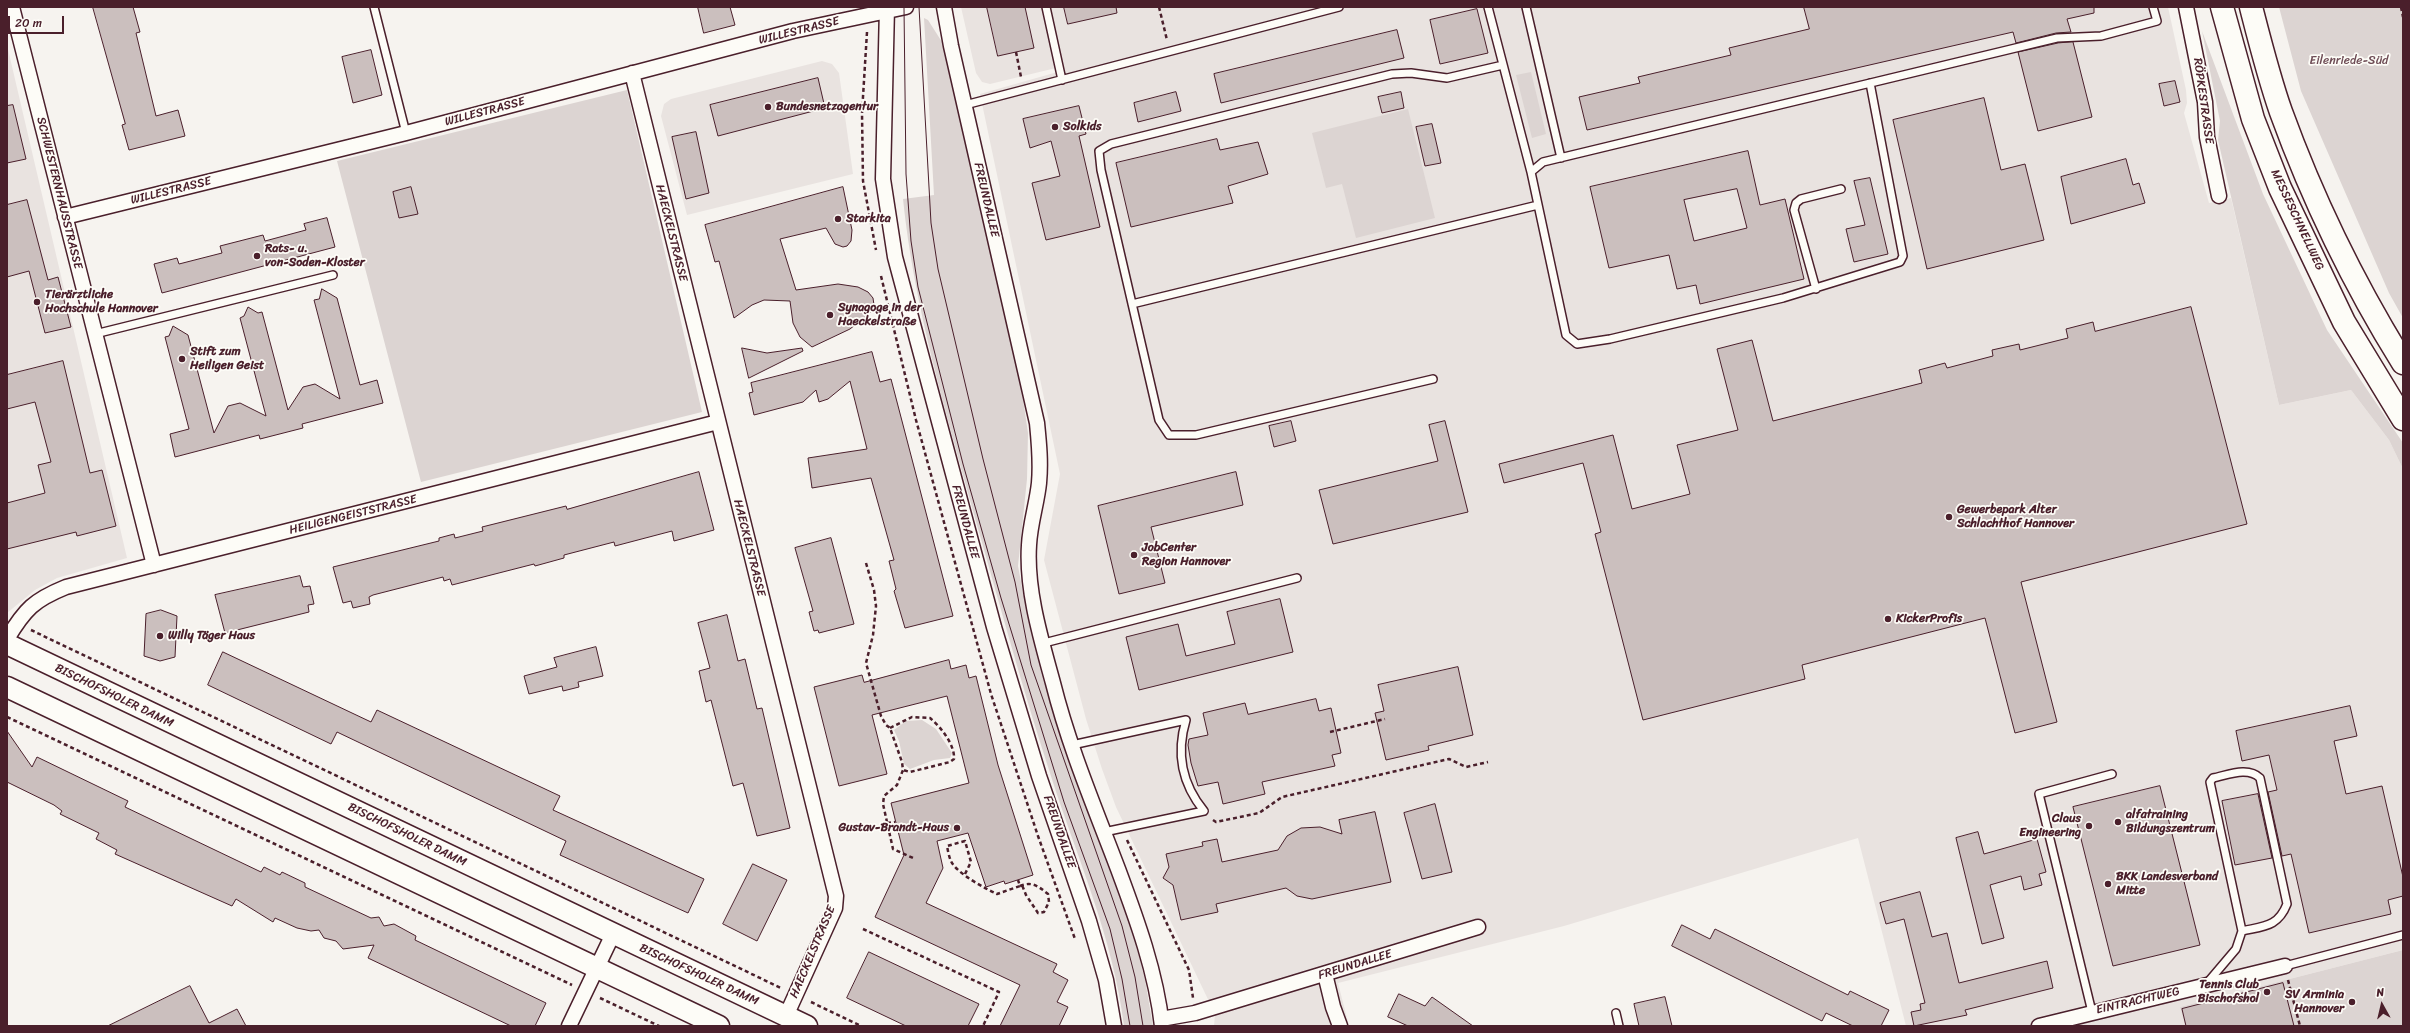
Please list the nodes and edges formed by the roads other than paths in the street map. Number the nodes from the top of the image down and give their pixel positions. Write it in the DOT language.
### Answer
graph roads {
  1 [pos="12,7"];
  2 [pos="374,7"];
  3 [pos="906,7"];
  4 [pos="944,7"];
  5 [pos="1046,7"];
  6 [pos="1339,7"];
  7 [pos="1488,7"];
  8 [pos="1526,7"];
  9 [pos="2153,7"];
  10 [pos="2186,7"];
  11 [pos="2222,7"];
  12 [pos="2251,7"];
  13 [pos="887,8"];
  14 [pos="1503,65"];
  15 [pos="632,73"];
  16 [pos="1062,80"];
  17 [pos="1870,83"];
  18 [pos="965,105"];
  19 [pos="406,133"];
  20 [pos="1561,158"];
  21 [pos="1531,172"];
  22 [pos="1842,189"];
  23 [pos="2219,196"];
  24 [pos="1538,205"];
  25 [pos="65,217"];
  26 [pos="332,275"];
  27 [pos="1816,289"];
  28 [pos="1132,304"];
  29 [pos="95,334"];
  30 [pos="2403,363"];
  31 [pos="1433,379"];
  32 [pos="2403,419"];
  33 [pos="718,422"];
  34 [pos="154,565"];
  35 [pos="1297,578"];
  36 [pos="7,639"];
  37 [pos="1044,643"];
  38 [pos="7,644"];
  39 [pos="7,687"];
  40 [pos="1072,745"];
  41 [pos="2112,774"];
  42 [pos="1104,832"];
  43 [pos="1478,927"];
  44 [pos="2242,931"];
  45 [pos="613,934"];
  46 [pos="2403,935"];
  47 [pos="2285,966"];
  48 [pos="597,968"];
  49 [pos="1325,974"];
  50 [pos="2205,986"];
  51 [pos="2092,1012"];
  52 [pos="1616,1013"];
  53 [pos="786,1016"];
  54 [pos="1161,1022"];
  55 [pos="569,1026"];
  56 [pos="719,1026"];
  57 [pos="807,1026"];
  58 [pos="1114,1026"];
  59 [pos="1340,1026"];
  60 [pos="1620,1026"];
  61 [pos="2039,1026"];
  1 -- 25 [label="street, SCHWESTERNHAUSSTRASSE"];
  2 -- 19 [label="lane"];
  3 -- 13 [label="street, WILLESTRASSE"];
  4 -- 18 [label="street, FREUNDALLEE"];
  5 -- 16 [label="lane"];
  6 -- 16 [label="lane"];
  7 -- 14 [label="lane"];
  8 -- 20 [label="lane"];
  9 -- 17 [label="lane"];
  10 -- 23 [label="street, RÖPKESTRASSE"];
  11 -- 32 [label="highway, MESSESCHNELLWEG"];
  12 -- 30 [label="highway"];
  13 -- 15 [label="street, WILLESTRASSE"];
  13 -- 58 [label="street, FREUNDALLEE"];
  14 -- 21 [label="lane"];
  14 -- 28 [label="lane"];
  15 -- 19 [label="street, WILLESTRASSE"];
  15 -- 33 [label="street, HAECKELSTRASSE"];
  16 -- 18 [label="lane"];
  17 -- 20 [label="lane"];
  17 -- 27 [label="lane"];
  18 -- 37 [label="street, FREUNDALLEE"];
  19 -- 25 [label="street, WILLESTRASSE"];
  20 -- 21 [label="lane"];
  21 -- 24 [label="lane"];
  22 -- 27 [label="lane"];
  24 -- 27 [label="lane"];
  24 -- 28 [label="lane"];
  25 -- 29 [label="street, SCHWESTERNHAUSSTRASSE"];
  26 -- 29 [label="lane"];
  28 -- 31 [label="lane"];
  29 -- 34 [label="street, SCHWESTERNHAUSSTRASSE"];
  33 -- 34 [label="street, HEILIGENGEISTSTRASSE"];
  33 -- 53 [label="street, HAECKELSTRASSE"];
  34 -- 36 [label="street, HEILIGENGEISTSTRASSE"];
  35 -- 37 [label="lane"];
  37 -- 40 [label="street, FREUNDALLEE"];
  38 -- 45 [label="main road, BISCHOFSHOLER DAMM"];
  39 -- 48 [label="main road"];
  40 -- 42 [label="street, FREUNDALLEE"];
  40 -- 42 [label="lane"];
  41 -- 51 [label="lane"];
  42 -- 54 [label="street, FREUNDALLEE"];
  43 -- 49 [label="street, FREUNDALLEE"];
  44 -- 44 [label="lane"];
  44 -- 50 [label="lane"];
  45 -- 48 [label="street"];
  45 -- 53 [label="main road, BISCHOFSHOLER DAMM"];
  46 -- 47 [label="lane"];
  47 -- 50 [label="street, EINTRACHTWEG"];
  48 -- 55 [label="street"];
  48 -- 56 [label="main road"];
  49 -- 54 [label="street, FREUNDALLEE"];
  49 -- 59 [label="street"];
  50 -- 51 [label="street, EINTRACHTWEG"];
  51 -- 61 [label="street, EINTRACHTWEG"];
  52 -- 60 [label="lane"];
  53 -- 57 [label="main road, BISCHOFSHOLER DAMM"];
}
